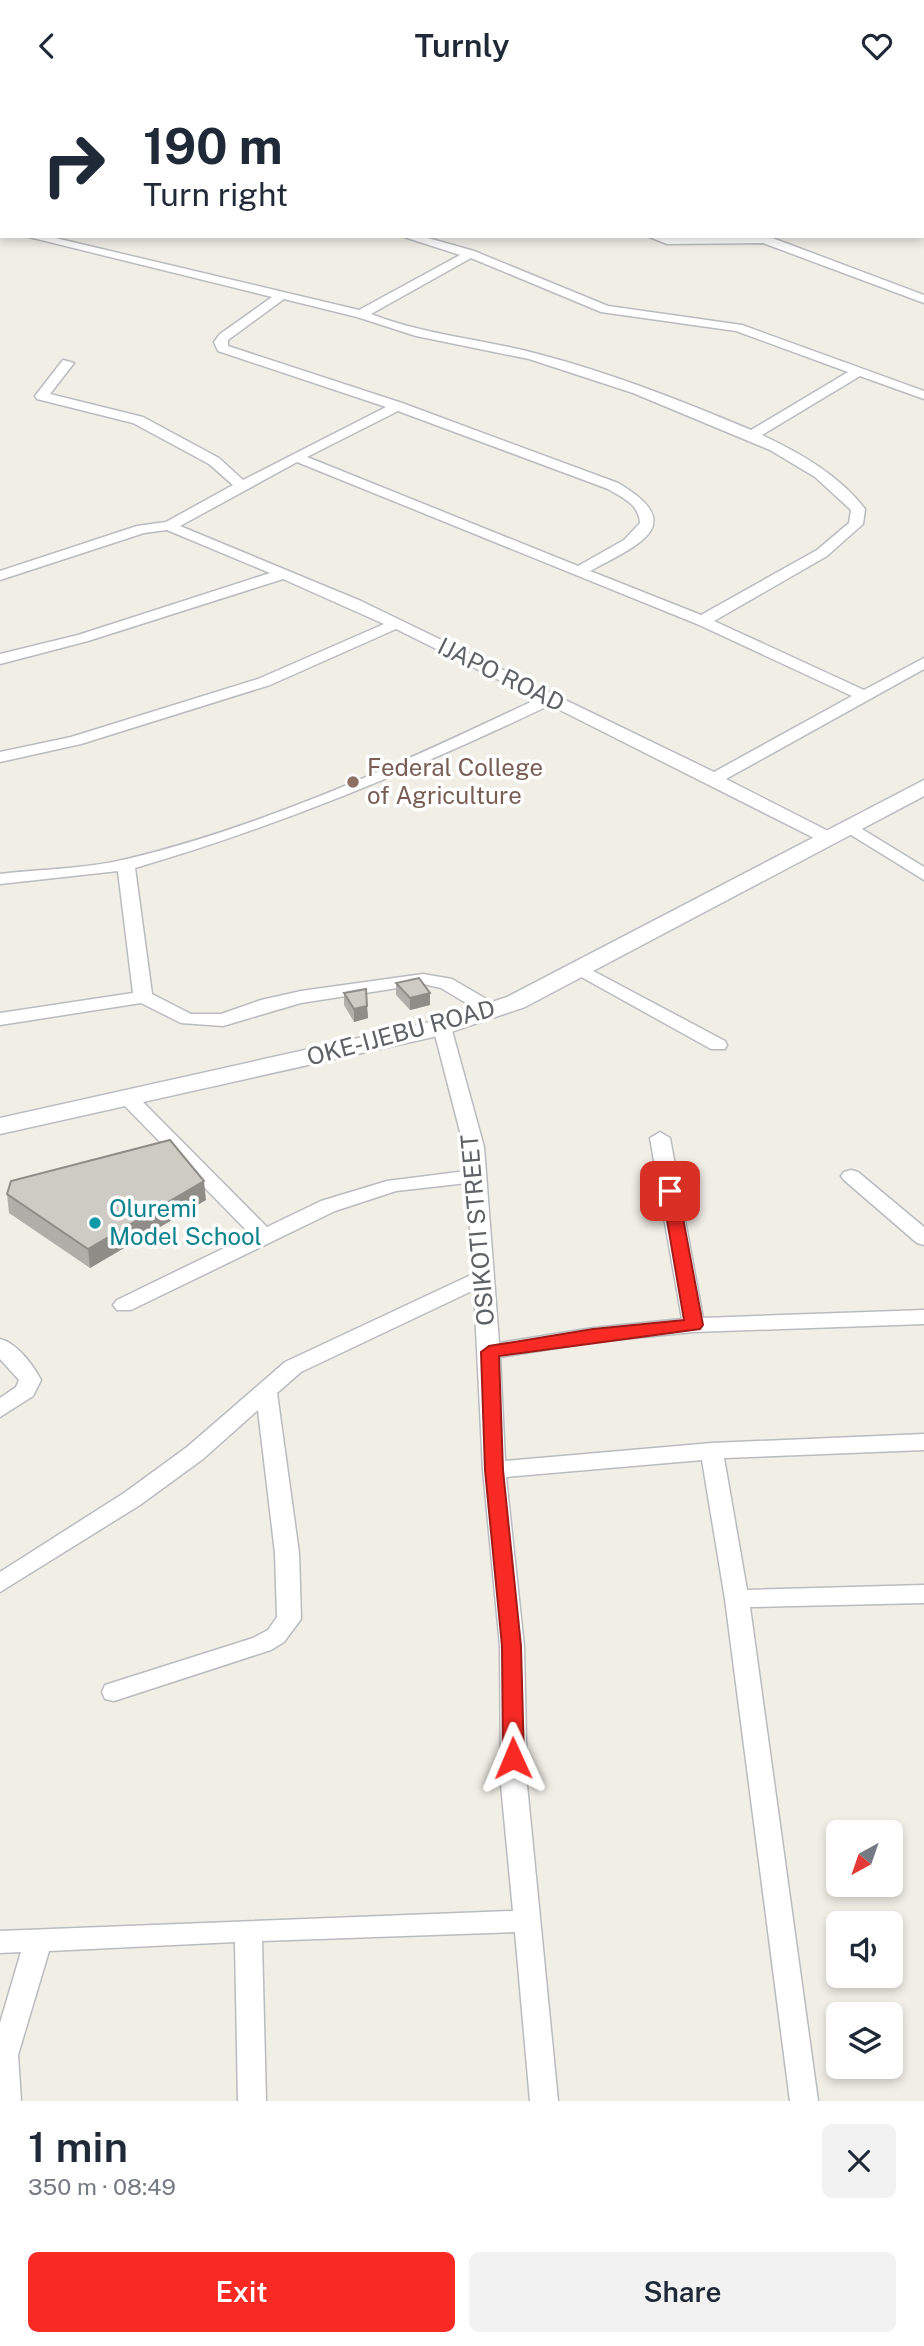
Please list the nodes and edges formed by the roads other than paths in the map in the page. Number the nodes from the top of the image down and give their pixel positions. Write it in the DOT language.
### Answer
graph roads {
  1 [pos="40,238"];
  2 [pos="414,238"];
  3 [pos="660,238"];
  4 [pos="731,238"];
  5 [pos="766,238"];
  6 [pos="470,254"];
  7 [pos="283,294"];
  8 [pos="924,299"];
  9 [pos="361,314"];
  10 [pos="68,363"];
  11 [pos="859,371"];
  12 [pos="924,395"];
  13 [pos="397,406"];
  14 [pos="752,435"];
  15 [pos="296,457"];
  16 [pos="242,486"];
  17 [pos="169,526"];
  18 [pos="579,571"];
  19 [pos="283,575"];
  20 [pos="0,576"];
  21 [pos="702,621"];
  22 [pos="396,624"];
  23 [pos="0,659"];
  24 [pos="924,663"];
  25 [pos="864,696"];
  26 [pos="549,699"];
  27 [pos="0,757"];
  28 [pos="714,779"];
  29 [pos="924,787"];
  30 [pos="838,832"];
  31 [pos="126,865"];
  32 [pos="924,875"];
  33 [pos="0,879"];
  34 [pos="582,971"];
  35 [pos="143,997"];
  36 [pos="492,1011"];
  37 [pos="0,1019"];
  38 [pos="442,1027"];
  39 [pos="718,1045"];
  40 [pos="128,1098"];
  41 [pos="0,1126"];
  42 [pos="660,1138"];
  43 [pos="474,1176"];
  44 [pos="851,1176"];
  45 [pos="921,1230"];
  46 [pos="263,1235"];
  47 [pos="484,1277"];
  48 [pos="124,1305"];
  49 [pos="924,1317"];
  50 [pos="694,1325"];
  51 [pos="0,1346"];
  52 [pos="489,1352"];
  53 [pos="267,1390"];
  54 [pos="0,1409"];
  55 [pos="924,1442"];
  56 [pos="712,1451"];
  57 [pos="494,1470"];
  58 [pos="0,1583"];
  59 [pos="924,1594"];
  60 [pos="737,1599"];
  61 [pos="114,1692"];
  62 [pos="527,1921"];
  63 [pos="248,1930"];
  64 [pos="38,1941"];
  65 [pos="0,1942"];
  66 [pos="7,2101"];
  67 [pos="252,2101"];
  68 [pos="544,2101"];
  69 [pos="804,2101"];
  1 -- 7 [label="street"];
  2 -- 6 [label="street"];
  3 -- 4 [label="street"];
  5 -- 8 [label="street"];
  6 -- 9 [label="street"];
  6 -- 11 [label="street"];
  7 -- 9 [label="street"];
  7 -- 13 [label="street"];
  9 -- 14 [label="street"];
  10 -- 16 [label="street"];
  11 -- 12 [label="street"];
  11 -- 14 [label="street"];
  13 -- 15 [label="street"];
  13 -- 18 [label="street"];
  14 -- 21 [label="street"];
  15 -- 16 [label="street"];
  15 -- 18 [label="street"];
  16 -- 17 [label="street"];
  17 -- 19 [label="street, IJAPO ROAD"];
  17 -- 20 [label="street"];
  18 -- 21 [label="street"];
  19 -- 22 [label="street, IJAPO ROAD"];
  19 -- 23 [label="street"];
  21 -- 25 [label="street"];
  22 -- 26 [label="street, IJAPO ROAD"];
  22 -- 27 [label="street"];
  24 -- 25 [label="street"];
  25 -- 28 [label="street"];
  26 -- 28 [label="street, IJAPO ROAD"];
  26 -- 31 [label="street"];
  28 -- 30 [label="street, IJAPO ROAD"];
  29 -- 30 [label="main road, OKE-IJEBU ROAD"];
  30 -- 32 [label="street, IJAPO ROAD"];
  30 -- 34 [label="main road, OKE-IJEBU ROAD"];
  31 -- 33 [label="street"];
  31 -- 35 [label="street"];
  34 -- 36 [label="main road, OKE-IJEBU ROAD"];
  34 -- 39 [label="street"];
  35 -- 36 [label="street"];
  35 -- 37 [label="street"];
  36 -- 38 [label="main road, OKE-IJEBU ROAD"];
  38 -- 40 [label="main road, OKE-IJEBU ROAD"];
  38 -- 43 [label="street, OSIKOTI STREET"];
  40 -- 41 [label="main road, OKE-IJEBU ROAD"];
  40 -- 46 [label="street"];
  42 -- 50 [label="street"];
  43 -- 46 [label="street"];
  43 -- 47 [label="street, OSIKOTI STREET"];
  44 -- 45 [label="street"];
  46 -- 48 [label="street"];
  47 -- 52 [label="street, OSIKOTI STREET"];
  47 -- 53 [label="street"];
  49 -- 50 [label="street"];
  50 -- 52 [label="street"];
  51 -- 54 [label="street"];
  52 -- 57 [label="street, OSIKOTI STREET"];
  53 -- 58 [label="street"];
  53 -- 61 [label="street"];
  55 -- 56 [label="street"];
  56 -- 57 [label="street"];
  56 -- 60 [label="street"];
  57 -- 62 [label="street, OSIKOTI STREET"];
  59 -- 60 [label="street"];
  60 -- 69 [label="street"];
  62 -- 63 [label="street"];
  62 -- 68 [label="street, OSIKOTI STREET"];
  63 -- 64 [label="street"];
  63 -- 67 [label="street"];
  64 -- 65 [label="street"];
  64 -- 66 [label="street"];
}
